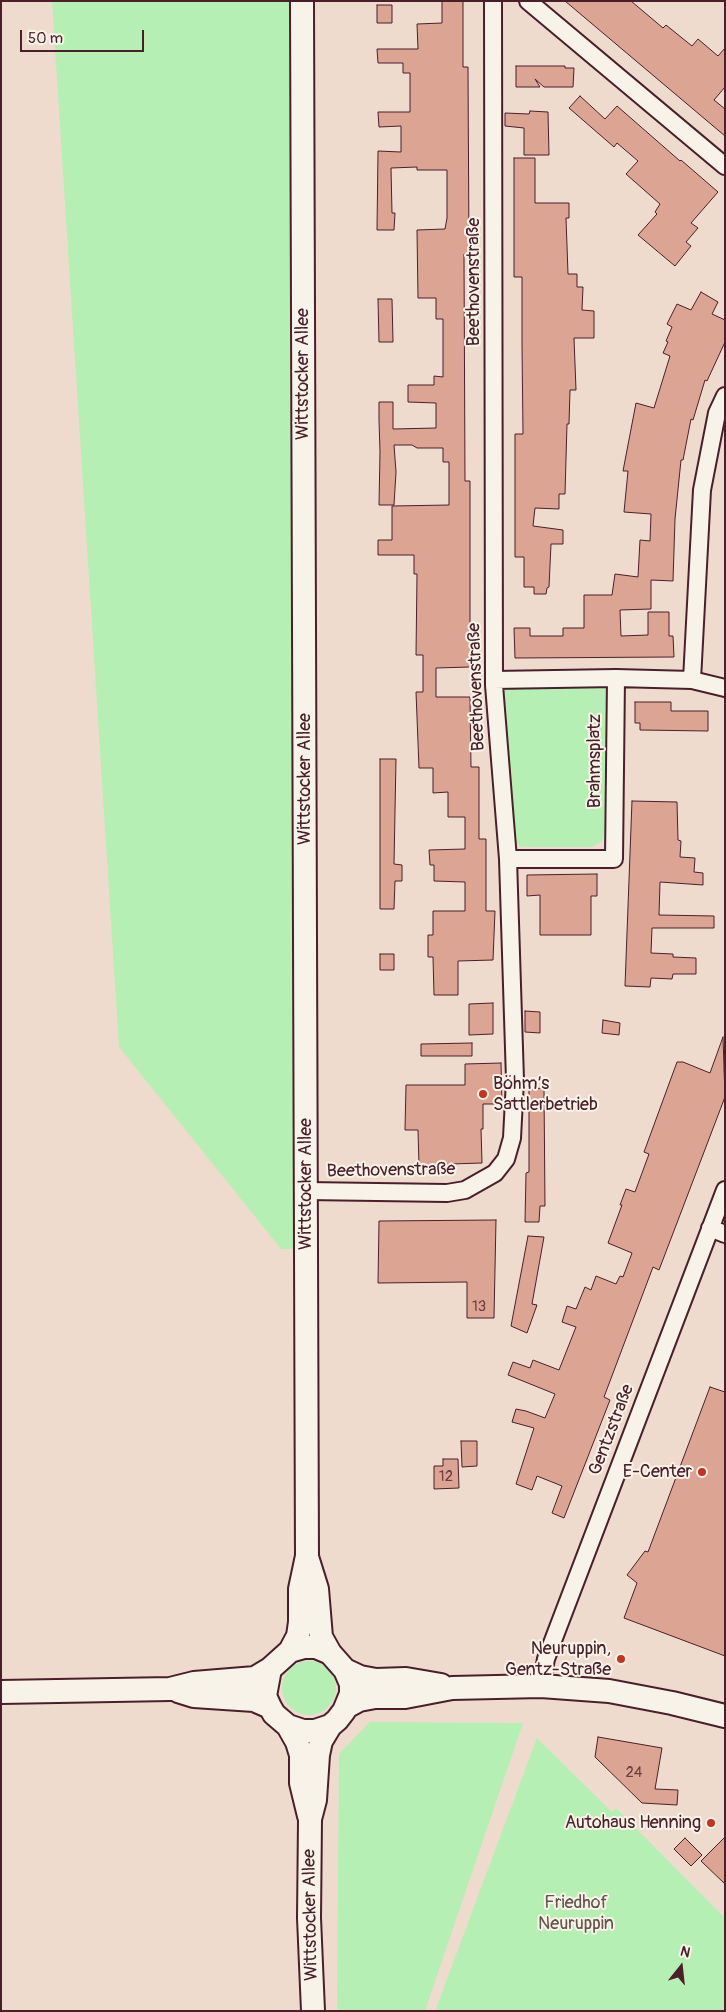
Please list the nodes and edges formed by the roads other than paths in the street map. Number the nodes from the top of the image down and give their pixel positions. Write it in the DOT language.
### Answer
graph roads {
  1 [pos="302,1"];
  2 [pos="493,1"];
  3 [pos="528,1"];
  4 [pos="725,166"];
  5 [pos="725,396"];
  6 [pos="616,678"];
  7 [pos="494,680"];
  8 [pos="692,680"];
  9 [pos="725,688"];
  10 [pos="508,859"];
  11 [pos="725,1190"];
  12 [pos="306,1191"];
  13 [pos="717,1231"];
  14 [pos="307,1556"];
  15 [pos="290,1651"];
  16 [pos="330,1653"];
  17 [pos="270,1669"];
  18 [pos="345,1670"];
  19 [pos="541,1686"];
  20 [pos="452,1688"];
  21 [pos="170,1689"];
  22 [pos="1,1692"];
  23 [pos="346,1706"];
  24 [pos="270,1708"];
  25 [pos="725,1716"];
  26 [pos="288,1726"];
  27 [pos="330,1726"];
  28 [pos="310,1819"];
  29 [pos="313,2011"];
  1 -- 12 [label="main road, Wittstocker Allee"];
  2 -- 7 [label="street, Beethovenstraße"];
  3 -- 4 [label="street"];
  5 -- 8 [label="street"];
  6 -- 7 [label="street"];
  6 -- 8 [label="street"];
  6 -- 10 [label="street, Brahmsplatz"];
  7 -- 10 [label="street, Beethovenstraße"];
  8 -- 9 [label="street"];
  10 -- 12 [label="street, Beethovenstraße"];
  11 -- 13 [label="street, Gentzstraße"];
  12 -- 14 [label="main road, Wittstocker Allee"];
  13 -- 19 [label="street, Gentzstraße"];
  14 -- 15 [label="main road"];
  14 -- 16 [label="main road, Wittstocker Allee"];
  15 -- 16 [label="main road"];
  15 -- 17 [label="main road"];
  16 -- 18 [label="main road, Wittstocker Allee"];
  17 -- 21 [label="main road"];
  17 -- 24 [label="main road"];
  18 -- 20 [label="main road"];
  18 -- 23 [label="main road, Wittstocker Allee"];
  19 -- 20 [label="main road"];
  19 -- 25 [label="main road"];
  20 -- 23 [label="main road"];
  21 -- 22 [label="main road"];
  21 -- 24 [label="main road"];
  23 -- 27 [label="main road, Wittstocker Allee"];
  24 -- 26 [label="main road, Wittstocker Allee"];
  26 -- 27 [label="main road"];
  26 -- 28 [label="main road, Wittstocker Allee"];
  27 -- 28 [label="main road, Wittstocker Allee"];
  28 -- 29 [label="main road, Wittstocker Allee"];
}
